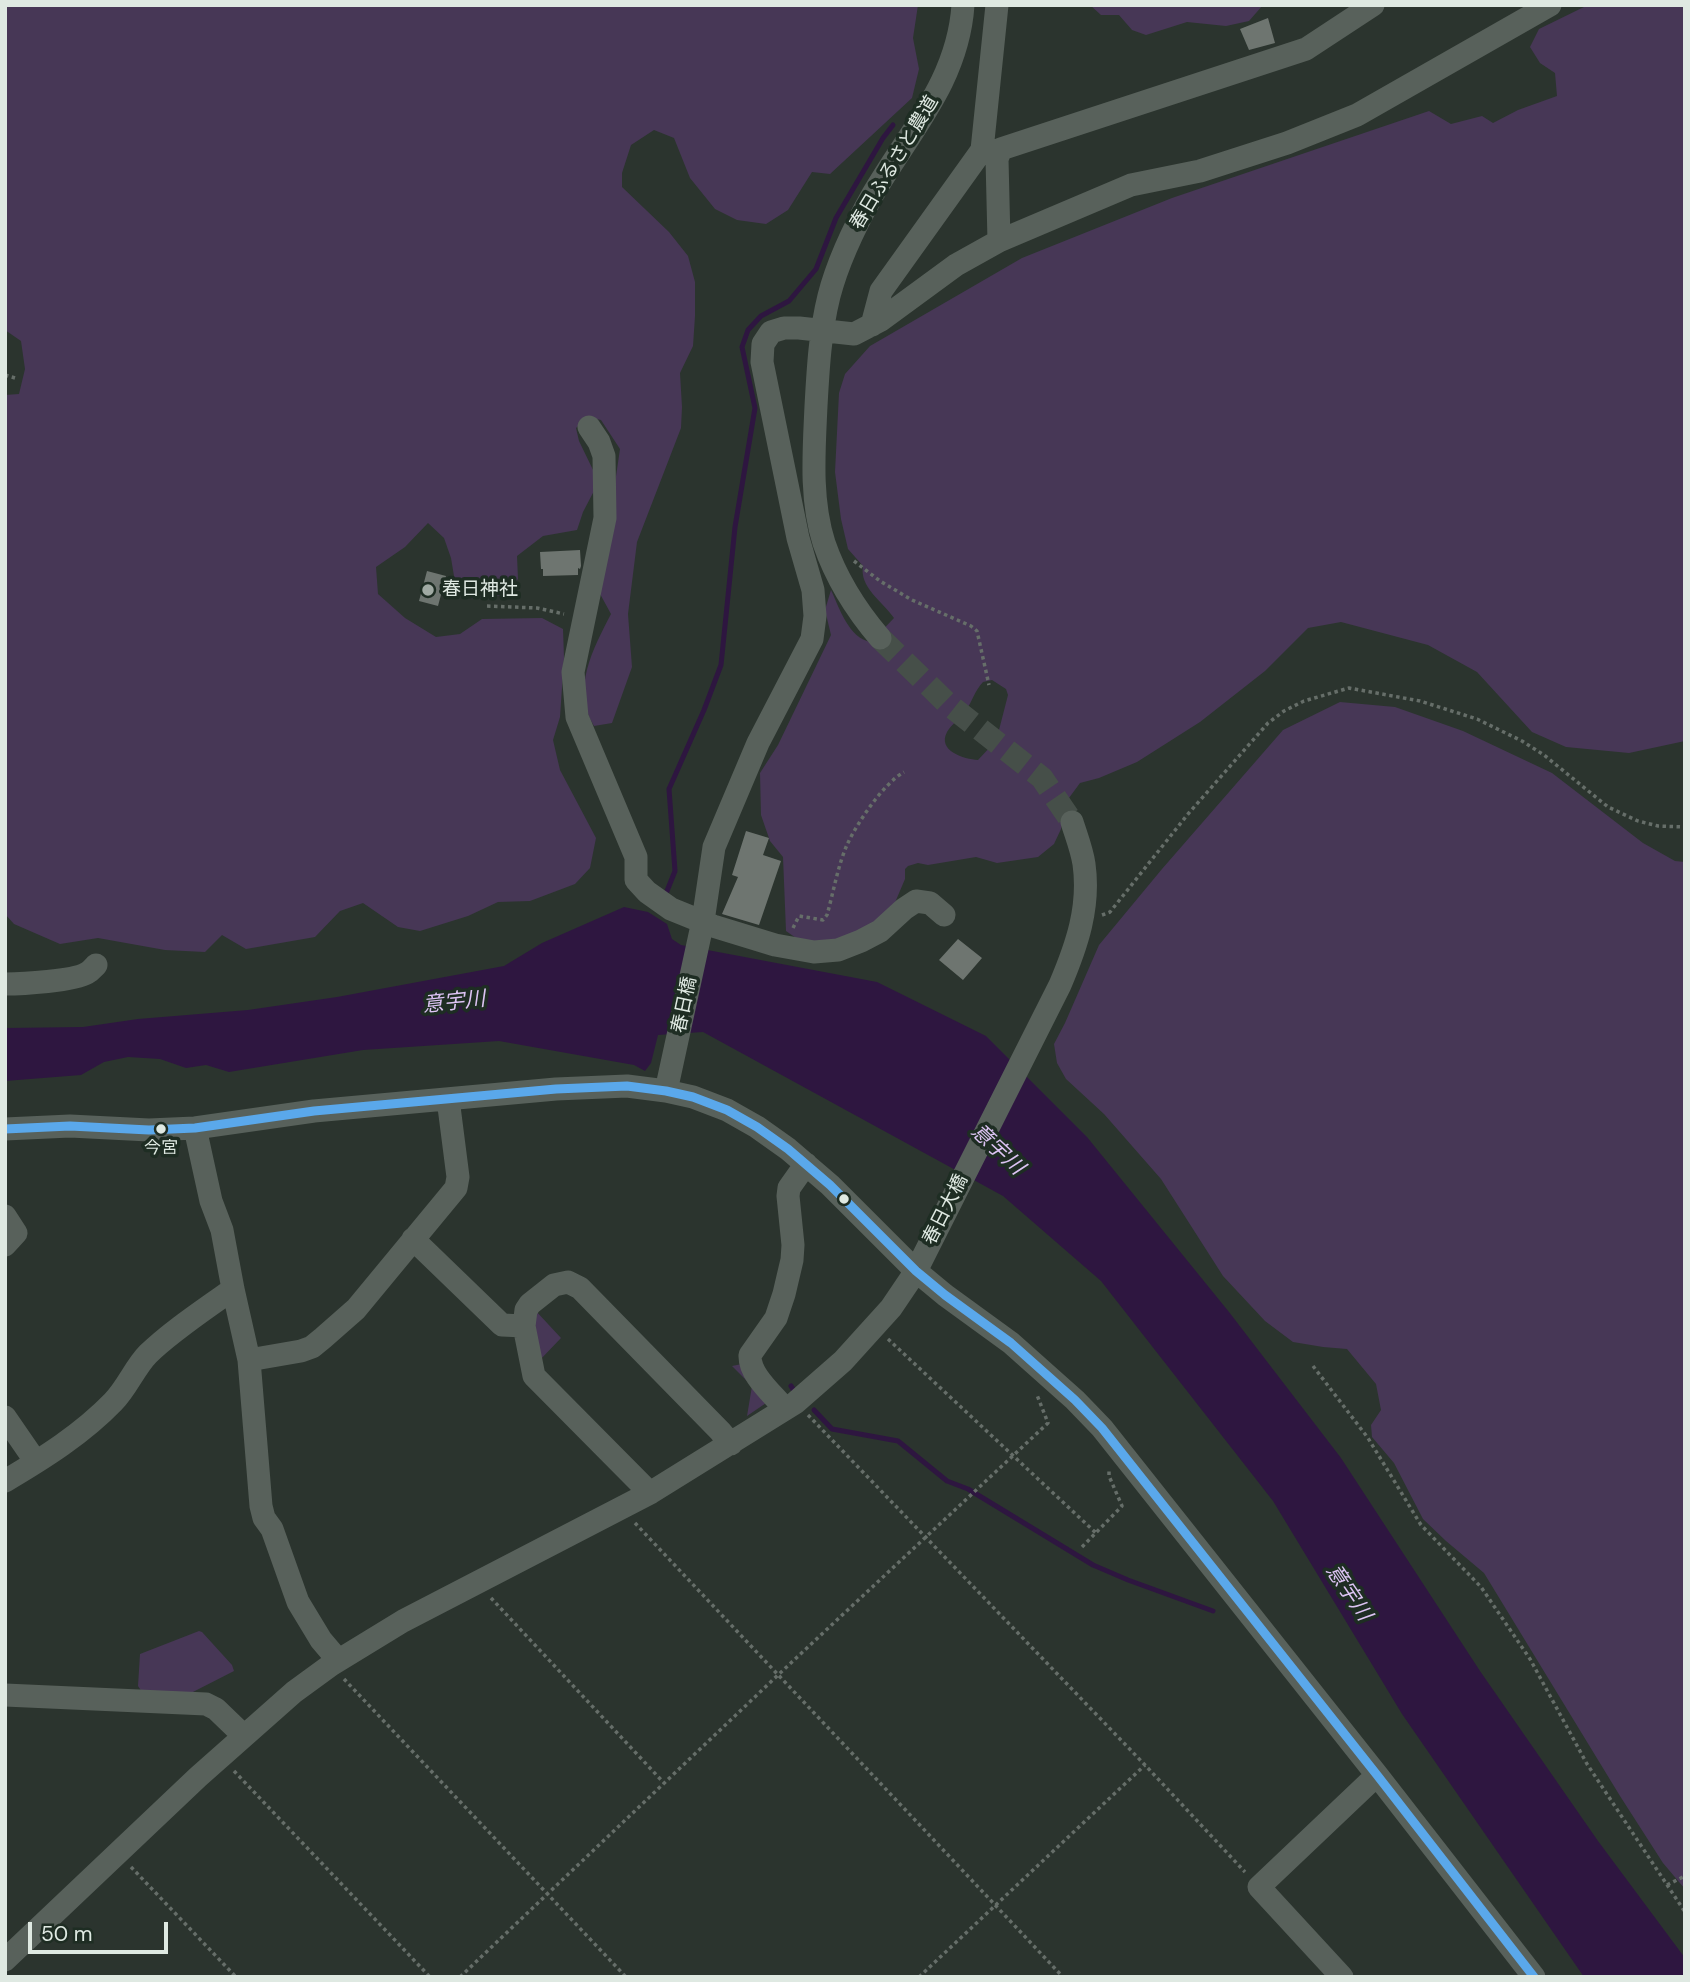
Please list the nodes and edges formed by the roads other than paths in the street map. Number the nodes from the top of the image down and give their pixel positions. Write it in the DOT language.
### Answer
graph roads {
  1 [pos="962,5"];
  2 [pos="997,5"];
  3 [pos="1373,5"];
  4 [pos="1550,5"];
  5 [pos="1526,11"];
  6 [pos="991,152"];
  7 [pos="999,241"];
  8 [pos="872,325"];
  9 [pos="824,332"];
  10 [pos="589,427"];
  11 [pos="880,638"];
  12 [pos="1072,822"];
  13 [pos="944,915"];
  14 [pos="701,925"];
  15 [pos="96,965"];
  16 [pos="5,984"];
  17 [pos="668,1085"];
  18 [pos="448,1099"];
  19 [pos="195,1128"];
  20 [pos="5,1129"];
  21 [pos="807,1164"];
  22 [pos="5,1216"];
  23 [pos="413,1239"];
  24 [pos="5,1245"];
  25 [pos="919,1265"];
  26 [pos="233,1289"];
  27 [pos="524,1326"];
  28 [pos="249,1360"];
  29 [pos="790,1406"];
  30 [pos="5,1417"];
  31 [pos="731,1444"];
  32 [pos="36,1462"];
  33 [pos="5,1481"];
  34 [pos="650,1493"];
  35 [pos="335,1663"];
  36 [pos="5,1695"];
  37 [pos="244,1735"];
  38 [pos="1377,1775"];
  39 [pos="5,1960"];
  40 [pos="1342,1977"];
  41 [pos="1534,1977"];
  1 -- 9 [label="street, 春日ふるさと農道"];
  2 -- 6 [label="street"];
  3 -- 6 [label="street"];
  4 -- 5 [label="street"];
  5 -- 7 [label="street"];
  6 -- 7 [label="street"];
  6 -- 8 [label="street"];
  7 -- 8 [label="street"];
  8 -- 9 [label="street"];
  9 -- 11 [label="street, 春日ふるさと農道"];
  9 -- 14 [label="street, 春日橋"];
  10 -- 14 [label="street"];
  12 -- 25 [label="street, 春日大橋"];
  13 -- 14 [label="street"];
  14 -- 17 [label="street, 春日橋"];
  15 -- 16 [label="street"];
  17 -- 18 [label="street"];
  17 -- 21 [label="street"];
  18 -- 19 [label="street"];
  18 -- 23 [label="street"];
  19 -- 20 [label="street"];
  19 -- 26 [label="street"];
  21 -- 25 [label="street"];
  21 -- 29 [label="street"];
  22 -- 24 [label="street"];
  23 -- 27 [label="street"];
  23 -- 28 [label="street"];
  25 -- 29 [label="street, 春日大橋"];
  25 -- 38 [label="street"];
  26 -- 28 [label="street"];
  26 -- 32 [label="street"];
  27 -- 31 [label="street"];
  27 -- 34 [label="street"];
  28 -- 35 [label="street"];
  29 -- 31 [label="street, 春日大橋"];
  30 -- 32 [label="street"];
  31 -- 34 [label="street, 春日大橋"];
  32 -- 33 [label="street"];
  34 -- 35 [label="street, 春日大橋"];
  35 -- 37 [label="street, 春日大橋"];
  36 -- 37 [label="street"];
  37 -- 39 [label="street, 春日大橋"];
  38 -- 40 [label="street"];
  38 -- 41 [label="street"];
}
